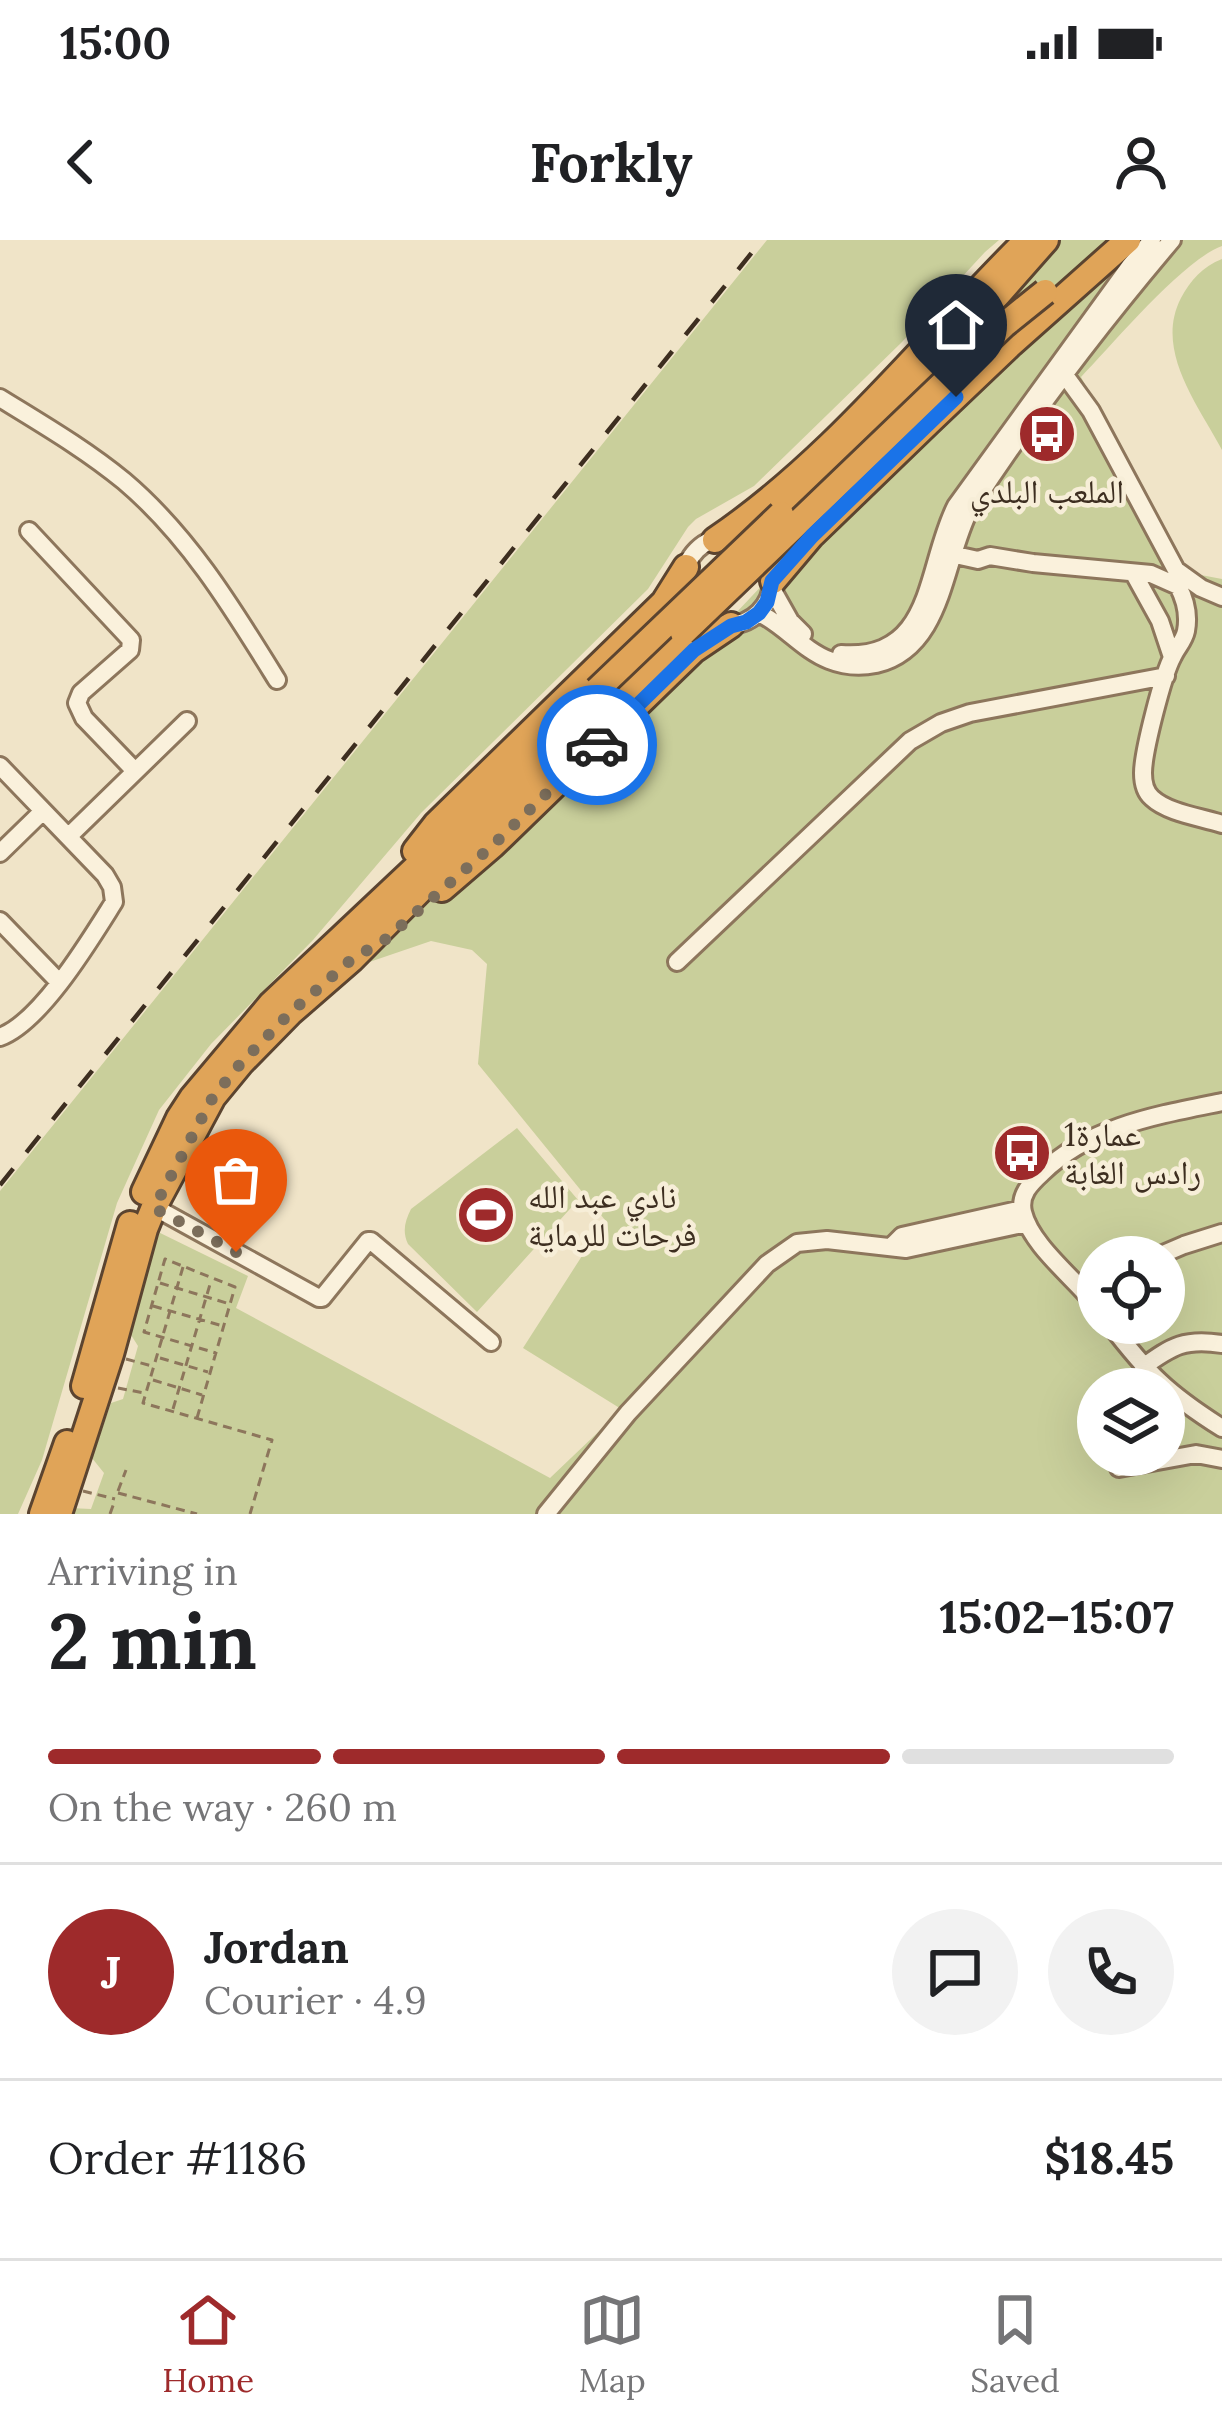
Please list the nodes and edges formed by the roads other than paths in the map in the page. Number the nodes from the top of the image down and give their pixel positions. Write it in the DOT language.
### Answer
graph roads {
  1 [pos="1027,240"];
  2 [pos="1046,240"];
  3 [pos="1106,240"];
  4 [pos="1128,240"];
  5 [pos="1152,240"];
  6 [pos="1172,240"];
  7 [pos="1062,370"];
  8 [pos="0,398"];
  9 [pos="954,524"];
  10 [pos="29,531"];
  11 [pos="715,540"];
  12 [pos="946,548"];
  13 [pos="990,556"];
  14 [pos="686,567"];
  15 [pos="1134,574"];
  16 [pos="772,585"];
  17 [pos="1222,597"];
  18 [pos="759,613"];
  19 [pos="731,626"];
  20 [pos="1172,657"];
  21 [pos="1166,676"];
  22 [pos="277,680"];
  23 [pos="187,722"];
  24 [pos="0,766"];
  25 [pos="135,771"];
  26 [pos="43,811"];
  27 [pos="480,818"];
  28 [pos="1222,824"];
  29 [pos="69,836"];
  30 [pos="0,853"];
  31 [pos="0,921"];
  32 [pos="354,926"];
  33 [pos="351,960"];
  34 [pos="677,962"];
  35 [pos="59,982"];
  36 [pos="0,1037"];
  37 [pos="1222,1102"];
  38 [pos="154,1208"];
  39 [pos="1024,1216"];
  40 [pos="1222,1233"];
  41 [pos="1185,1245"];
  42 [pos="1077,1282"];
  43 [pos="491,1342"];
  44 [pos="1125,1344"];
  45 [pos="1222,1344"];
  46 [pos="1143,1367"];
  47 [pos="1222,1428"];
  48 [pos="1185,1456"];
  49 [pos="1222,1459"];
  50 [pos="42,1514"];
  51 [pos="59,1514"];
  52 [pos="546,1514"];
  1 -- 11 [label="highway"];
  2 -- 27 [label="highway, bridge"];
  3 -- 27 [label="highway, bridge"];
  4 -- 16 [label="highway"];
  5 -- 7 [label="street"];
  6 -- 7 [label="street"];
  7 -- 9 [label="street"];
  7 -- 17 [label="street"];
  8 -- 22 [label="street"];
  9 -- 12 [label="street"];
  9 -- 13 [label="street"];
  10 -- 25 [label="street"];
  11 -- 14 [label="street"];
  11 -- 16 [label="street"];
  12 -- 13 [label="street"];
  12 -- 16 [label="street"];
  12 -- 18 [label="street"];
  13 -- 15 [label="street"];
  14 -- 19 [label="street"];
  14 -- 32 [label="highway"];
  15 -- 20 [label="street"];
  15 -- 20 [label="street"];
  16 -- 18 [label="street"];
  18 -- 19 [label="street"];
  19 -- 33 [label="highway"];
  20 -- 21 [label="street"];
  21 -- 28 [label="street"];
  21 -- 34 [label="street"];
  23 -- 25 [label="street"];
  24 -- 26 [label="street"];
  25 -- 29 [label="street"];
  26 -- 29 [label="street"];
  26 -- 30 [label="street"];
  27 -- 32 [label="highway"];
  27 -- 33 [label="highway"];
  29 -- 35 [label="street"];
  31 -- 35 [label="street"];
  32 -- 50 [label="highway"];
  33 -- 38 [label="highway"];
  35 -- 36 [label="street"];
  37 -- 39 [label="street"];
  38 -- 43 [label="street"];
  38 -- 51 [label="highway"];
  39 -- 42 [label="street"];
  39 -- 52 [label="street"];
  40 -- 41 [label="street"];
  44 -- 46 [label="street"];
  45 -- 46 [label="street"];
  46 -- 47 [label="street"];
  48 -- 49 [label="street"];
}
